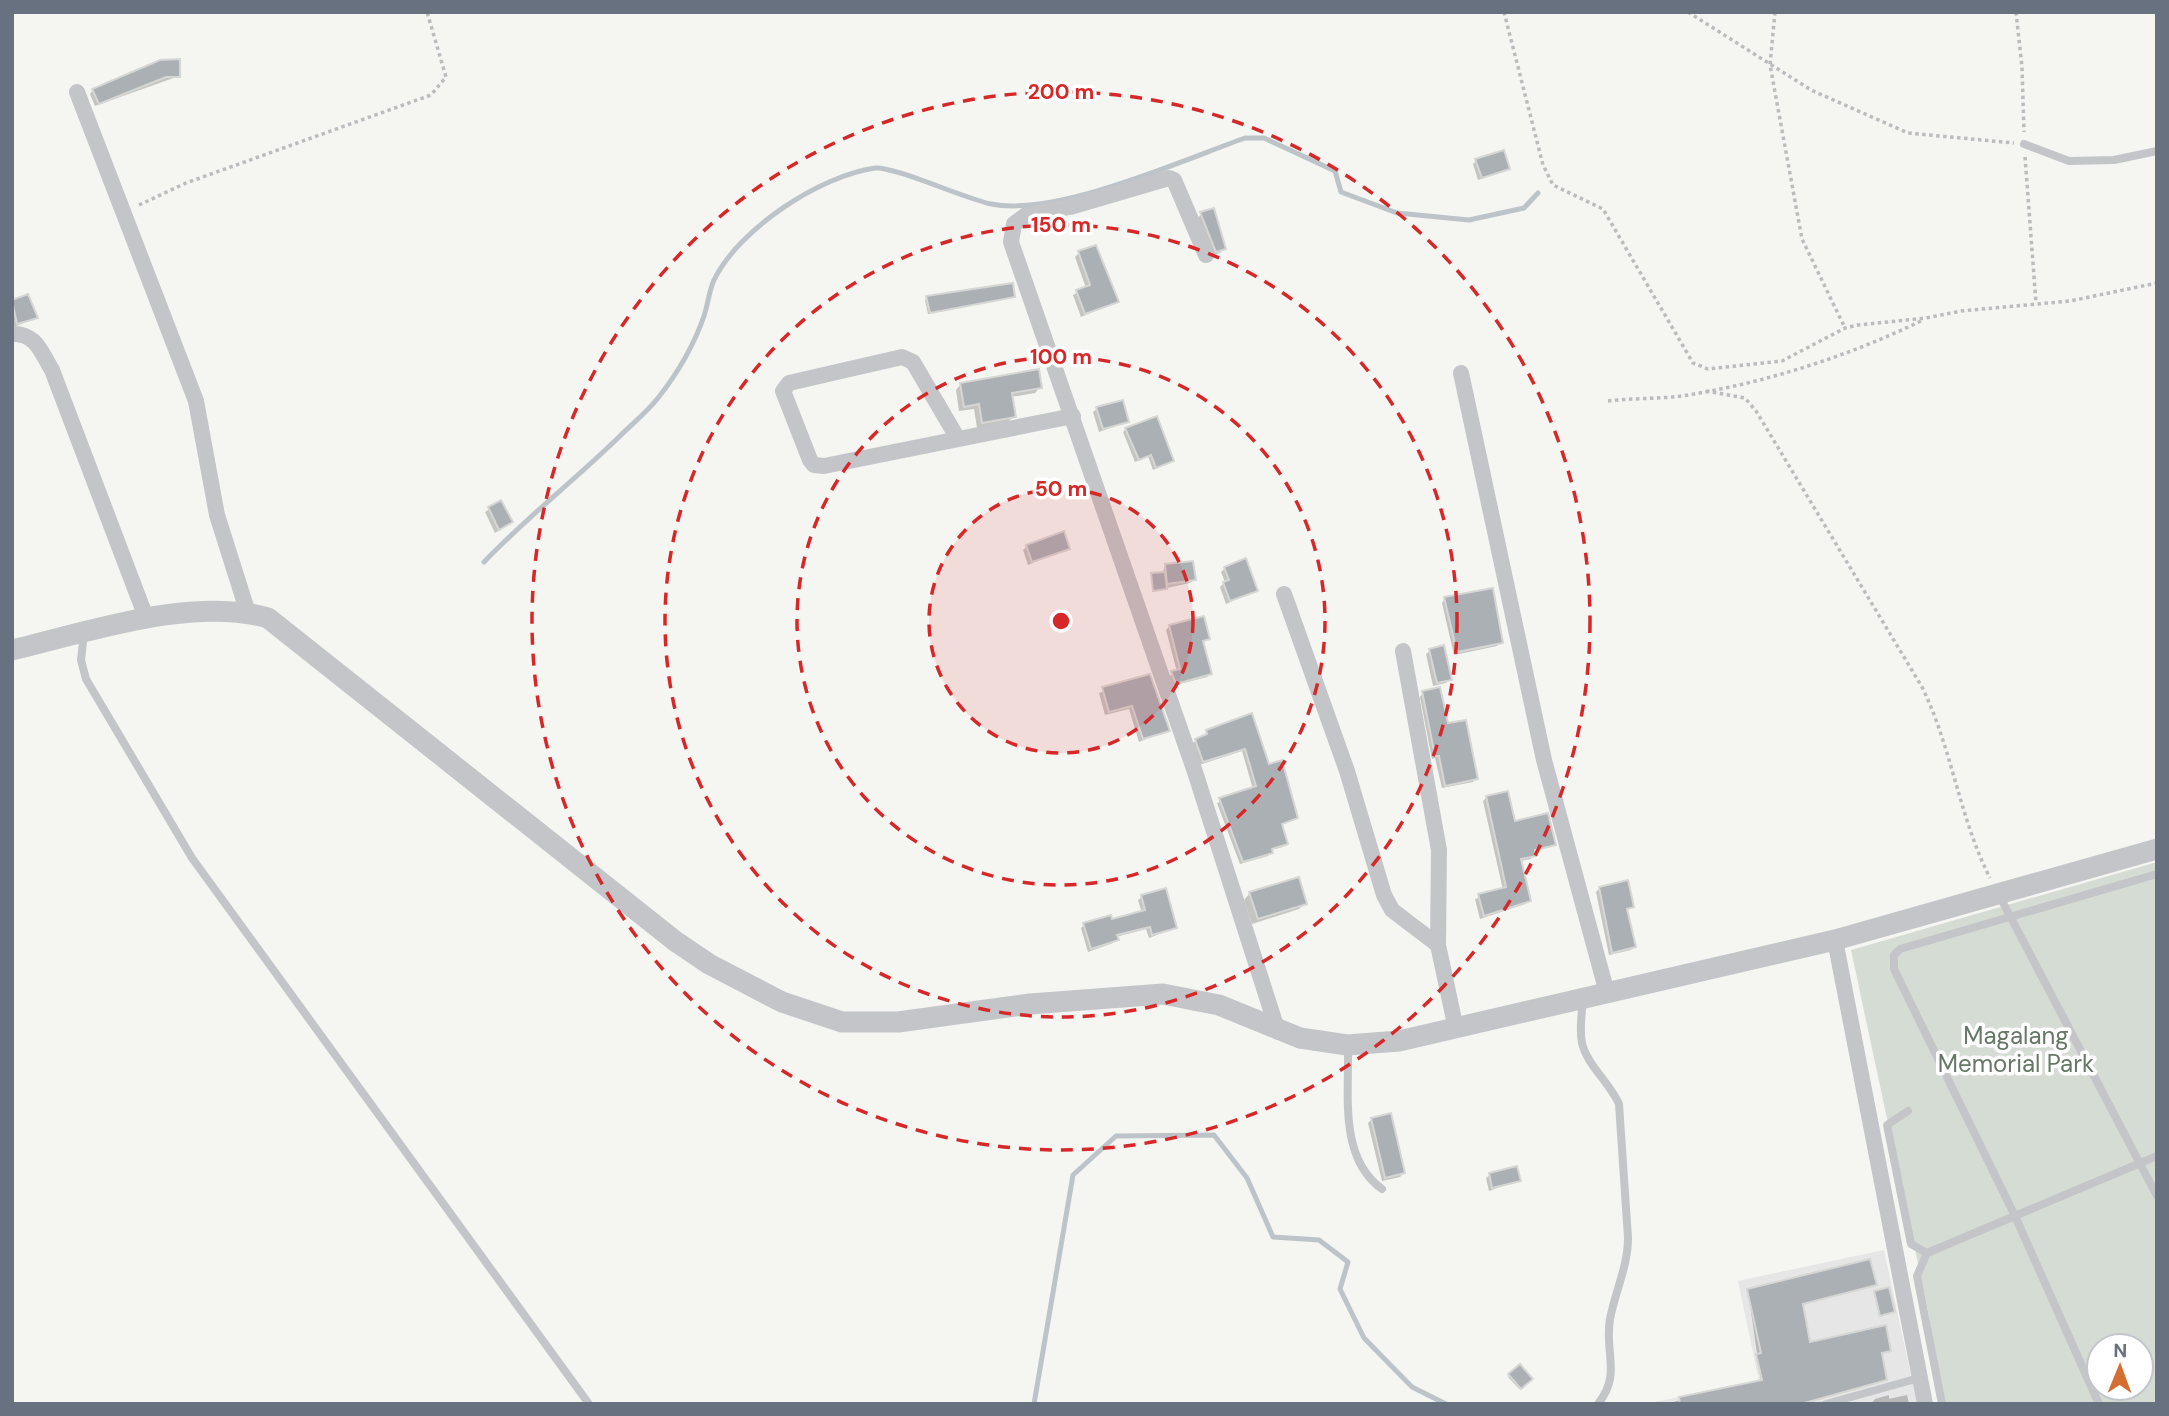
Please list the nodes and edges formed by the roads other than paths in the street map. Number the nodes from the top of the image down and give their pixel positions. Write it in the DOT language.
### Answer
graph roads {
  1 [pos="77,92"];
  2 [pos="2024,144"];
  3 [pos="2157,151"];
  4 [pos="1206,255"];
  5 [pos="12,334"];
  6 [pos="1461,373"];
  7 [pos="1073,416"];
  8 [pos="958,439"];
  9 [pos="1284,594"];
  10 [pos="248,613"];
  11 [pos="147,620"];
  12 [pos="84,633"];
  13 [pos="12,650"];
  14 [pos="1403,652"];
  15 [pos="2157,849"];
  16 [pos="2157,874"];
  17 [pos="1998,892"];
  18 [pos="2010,915"];
  19 [pos="1835,940"];
  20 [pos="1438,945"];
  21 [pos="1607,993"];
  22 [pos="1583,999"];
  23 [pos="1456,1029"];
  24 [pos="1278,1032"];
  25 [pos="1348,1045"];
  26 [pos="1908,1111"];
  27 [pos="2157,1156"];
  28 [pos="2140,1164"];
  29 [pos="1382,1189"];
  30 [pos="2157,1196"];
  31 [pos="2015,1216"];
  32 [pos="1927,1253"];
  33 [pos="1919,1378"];
  34 [pos="589,1404"];
  35 [pos="1598,1404"];
  36 [pos="1826,1404"];
  37 [pos="1925,1404"];
  38 [pos="1942,1404"];
  39 [pos="2099,1404"];
  1 -- 10 [label="street"];
  2 -- 3 [label="lane"];
  4 -- 7 [label="street"];
  5 -- 11 [label="street"];
  6 -- 21 [label="street"];
  7 -- 8 [label="street"];
  7 -- 24 [label="street"];
  8 -- 8 [label="street"];
  9 -- 20 [label="street"];
  10 -- 11 [label="street"];
  10 -- 24 [label="street"];
  11 -- 12 [label="street"];
  12 -- 13 [label="street"];
  12 -- 34 [label="lane"];
  14 -- 20 [label="street"];
  15 -- 17 [label="street"];
  16 -- 18 [label="lane"];
  17 -- 18 [label="lane"];
  17 -- 19 [label="street"];
  18 -- 28 [label="lane"];
  18 -- 31 [label="lane"];
  19 -- 21 [label="street"];
  19 -- 33 [label="street"];
  20 -- 23 [label="street"];
  21 -- 22 [label="street"];
  22 -- 23 [label="street"];
  22 -- 35 [label="lane"];
  23 -- 25 [label="street"];
  24 -- 25 [label="street"];
  25 -- 29 [label="lane"];
  26 -- 32 [label="lane"];
  27 -- 28 [label="lane"];
  28 -- 30 [label="lane"];
  28 -- 31 [label="lane"];
  31 -- 32 [label="lane"];
  31 -- 39 [label="lane"];
  32 -- 38 [label="lane"];
  33 -- 36 [label="lane"];
  33 -- 37 [label="street"];
}
